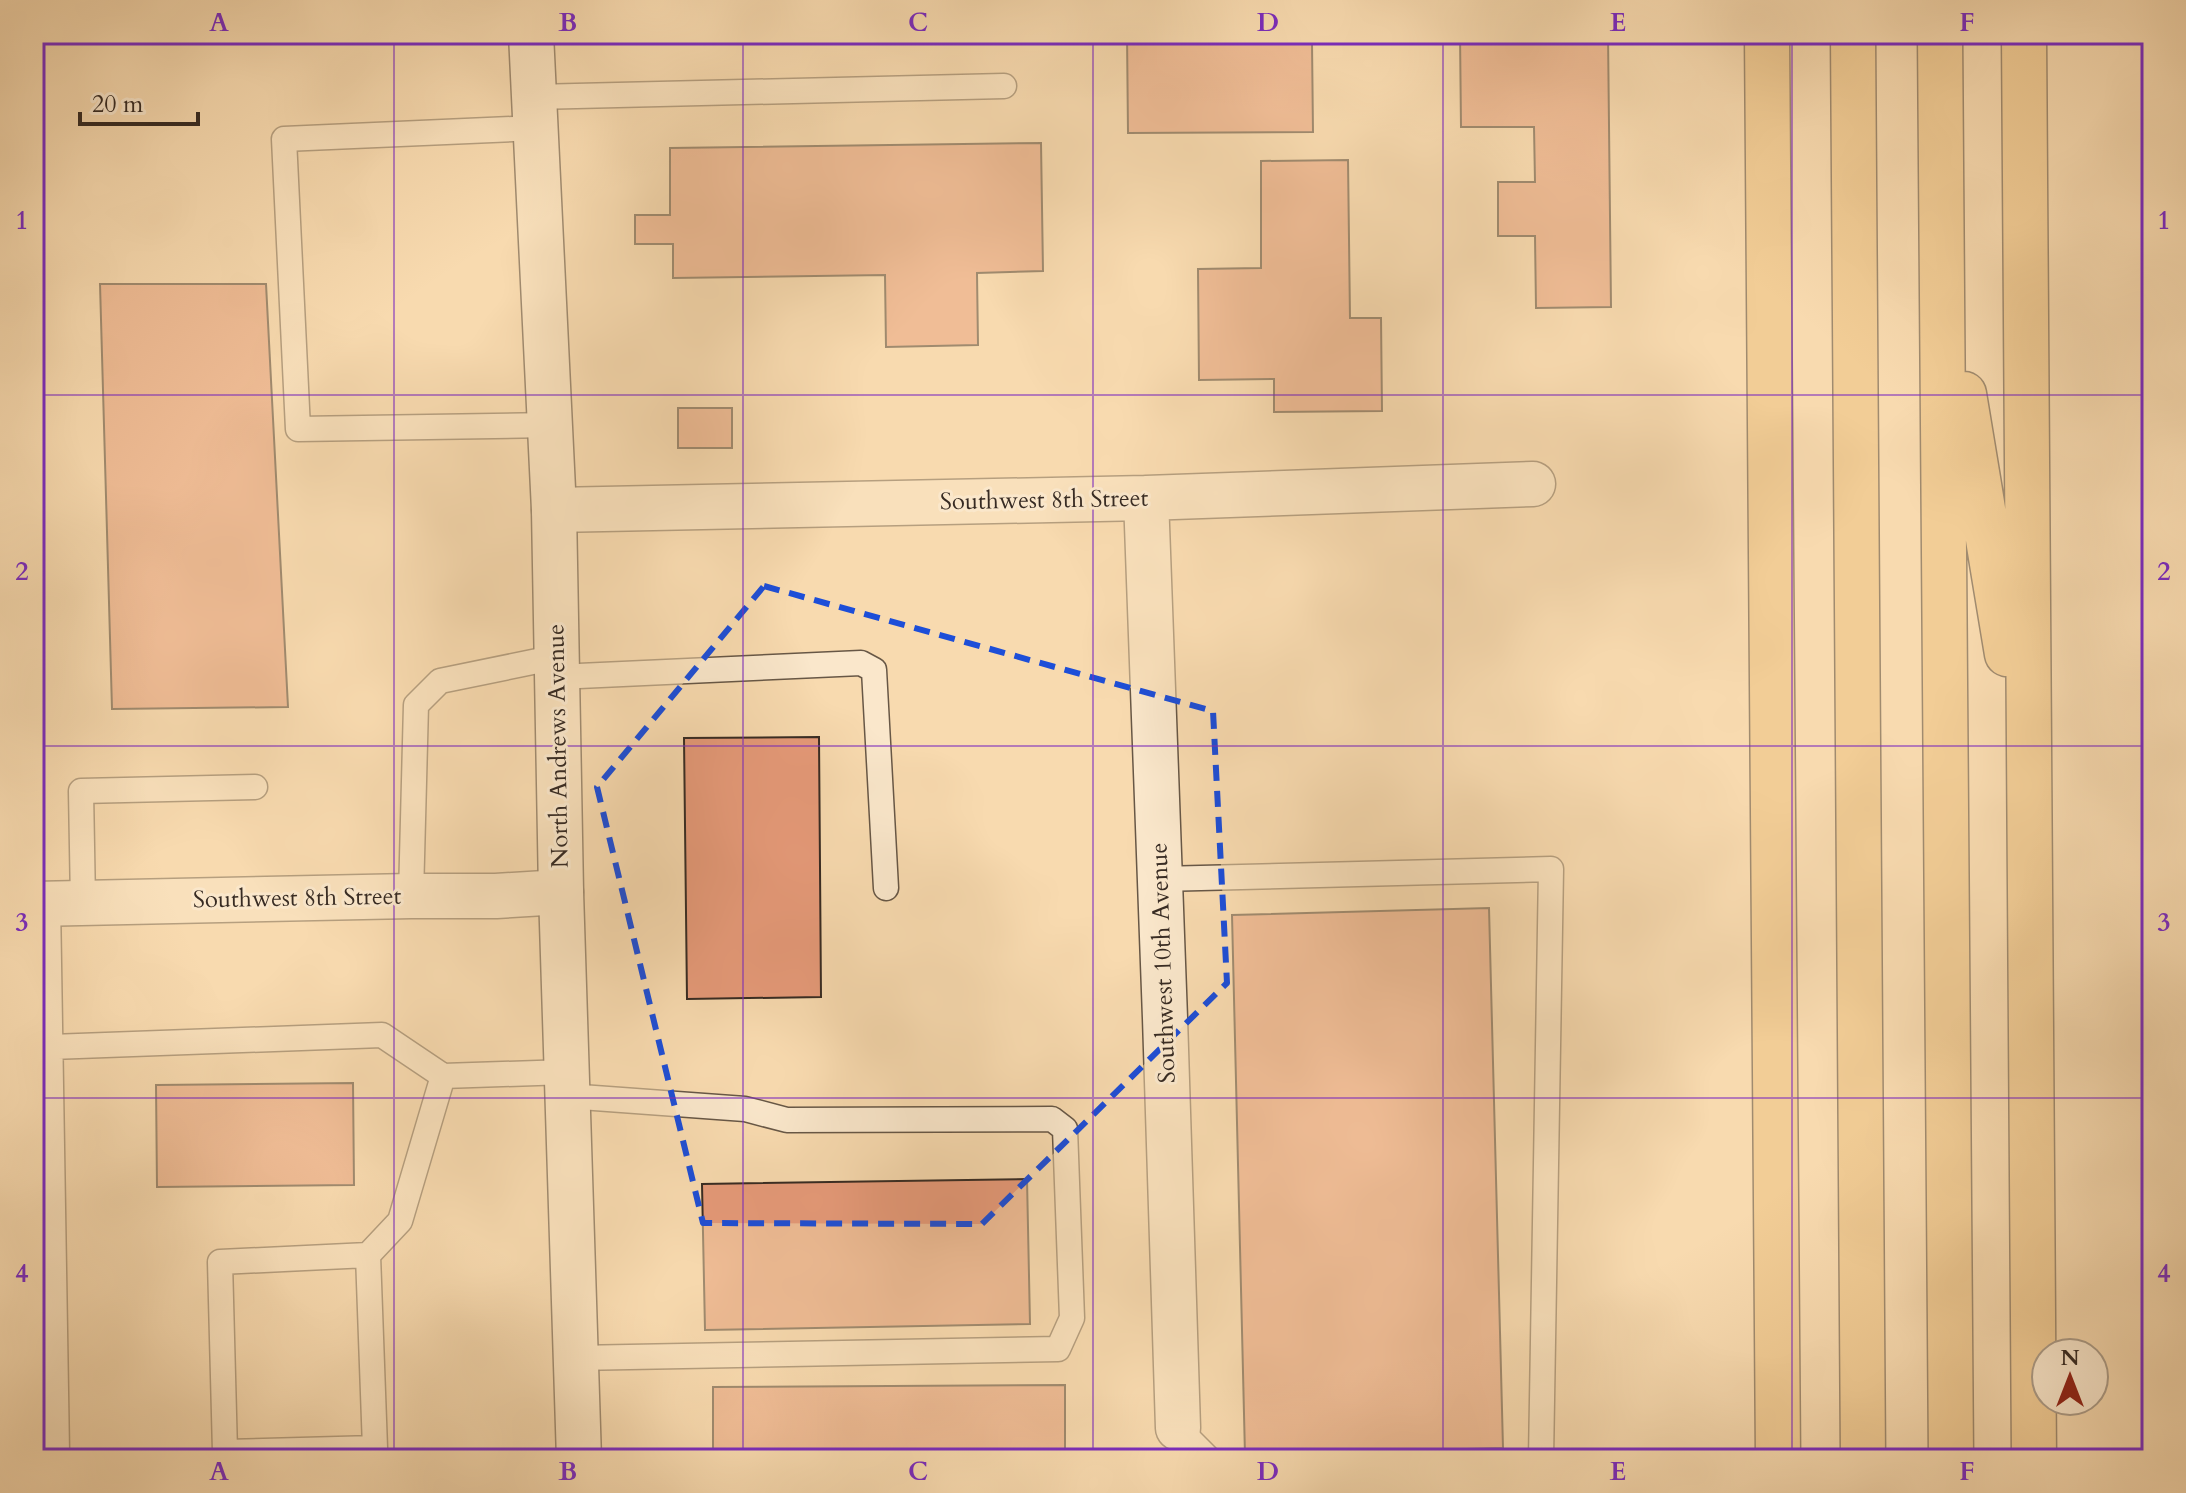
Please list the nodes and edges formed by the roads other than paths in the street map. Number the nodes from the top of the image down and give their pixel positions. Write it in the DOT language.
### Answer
graph roads {
  1 [pos="531,34"];
  2 [pos="1767,34"];
  3 [pos="1853,34"];
  4 [pos="1940,34"];
  5 [pos="2024,34"];
  6 [pos="1004,86"];
  7 [pos="535,113"];
  8 [pos="1942,257"];
  9 [pos="550,425"];
  10 [pos="1533,484"];
  11 [pos="1146,498"];
  12 [pos="554,510"];
  13 [pos="557,667"];
  14 [pos="255,787"];
  15 [pos="2030,791"];
  16 [pos="1160,879"];
  17 [pos="886,888"];
  18 [pos="561,892"];
  19 [pos="411,896"];
  20 [pos="55,903"];
  21 [pos="51,1047"];
  22 [pos="443,1076"];
  23 [pos="567,1084"];
  24 [pos="368,1255"];
  25 [pos="575,1358"];
  26 [pos="1178,1428"];
  27 [pos="34,1453"];
  28 [pos="579,1459"];
  29 [pos="1209,1459"];
  30 [pos="1541,1459"];
  31 [pos="1778,1459"];
  32 [pos="1863,1459"];
  33 [pos="1951,1459"];
  34 [pos="2034,1459"];
  1 -- 7 [label="street, North Andrews Avenue"];
  2 -- 31 [label="highway"];
  3 -- 32 [label="highway"];
  4 -- 8 [label="highway"];
  5 -- 15 [label="highway"];
  6 -- 7 [label="lane"];
  7 -- 9 [label="street, North Andrews Avenue"];
  7 -- 9 [label="lane"];
  8 -- 15 [label="highway"];
  8 -- 33 [label="highway"];
  9 -- 12 [label="street, North Andrews Avenue"];
  10 -- 11 [label="street, Southwest 8th Street"];
  11 -- 12 [label="street, Southwest 8th Street"];
  11 -- 16 [label="street, Southwest 10th Avenue"];
  12 -- 13 [label="street, North Andrews Avenue"];
  13 -- 17 [label="lane"];
  13 -- 18 [label="street, North Andrews Avenue"];
  13 -- 19 [label="lane"];
  14 -- 20 [label="lane"];
  15 -- 34 [label="highway"];
  16 -- 26 [label="street, Southwest 10th Avenue"];
  16 -- 30 [label="lane"];
  18 -- 19 [label="street, Southwest 8th Street"];
  18 -- 23 [label="street, North Andrews Avenue"];
  19 -- 20 [label="street, Southwest 8th Street"];
  20 -- 21 [label="lane"];
  21 -- 22 [label="lane"];
  21 -- 27 [label="lane"];
  22 -- 23 [label="lane"];
  22 -- 24 [label="lane"];
  23 -- 25 [label="street, North Andrews Avenue"];
  23 -- 25 [label="lane"];
  24 -- 24 [label="lane"];
  25 -- 28 [label="street, North Andrews Avenue"];
  26 -- 29 [label="lane"];
}
